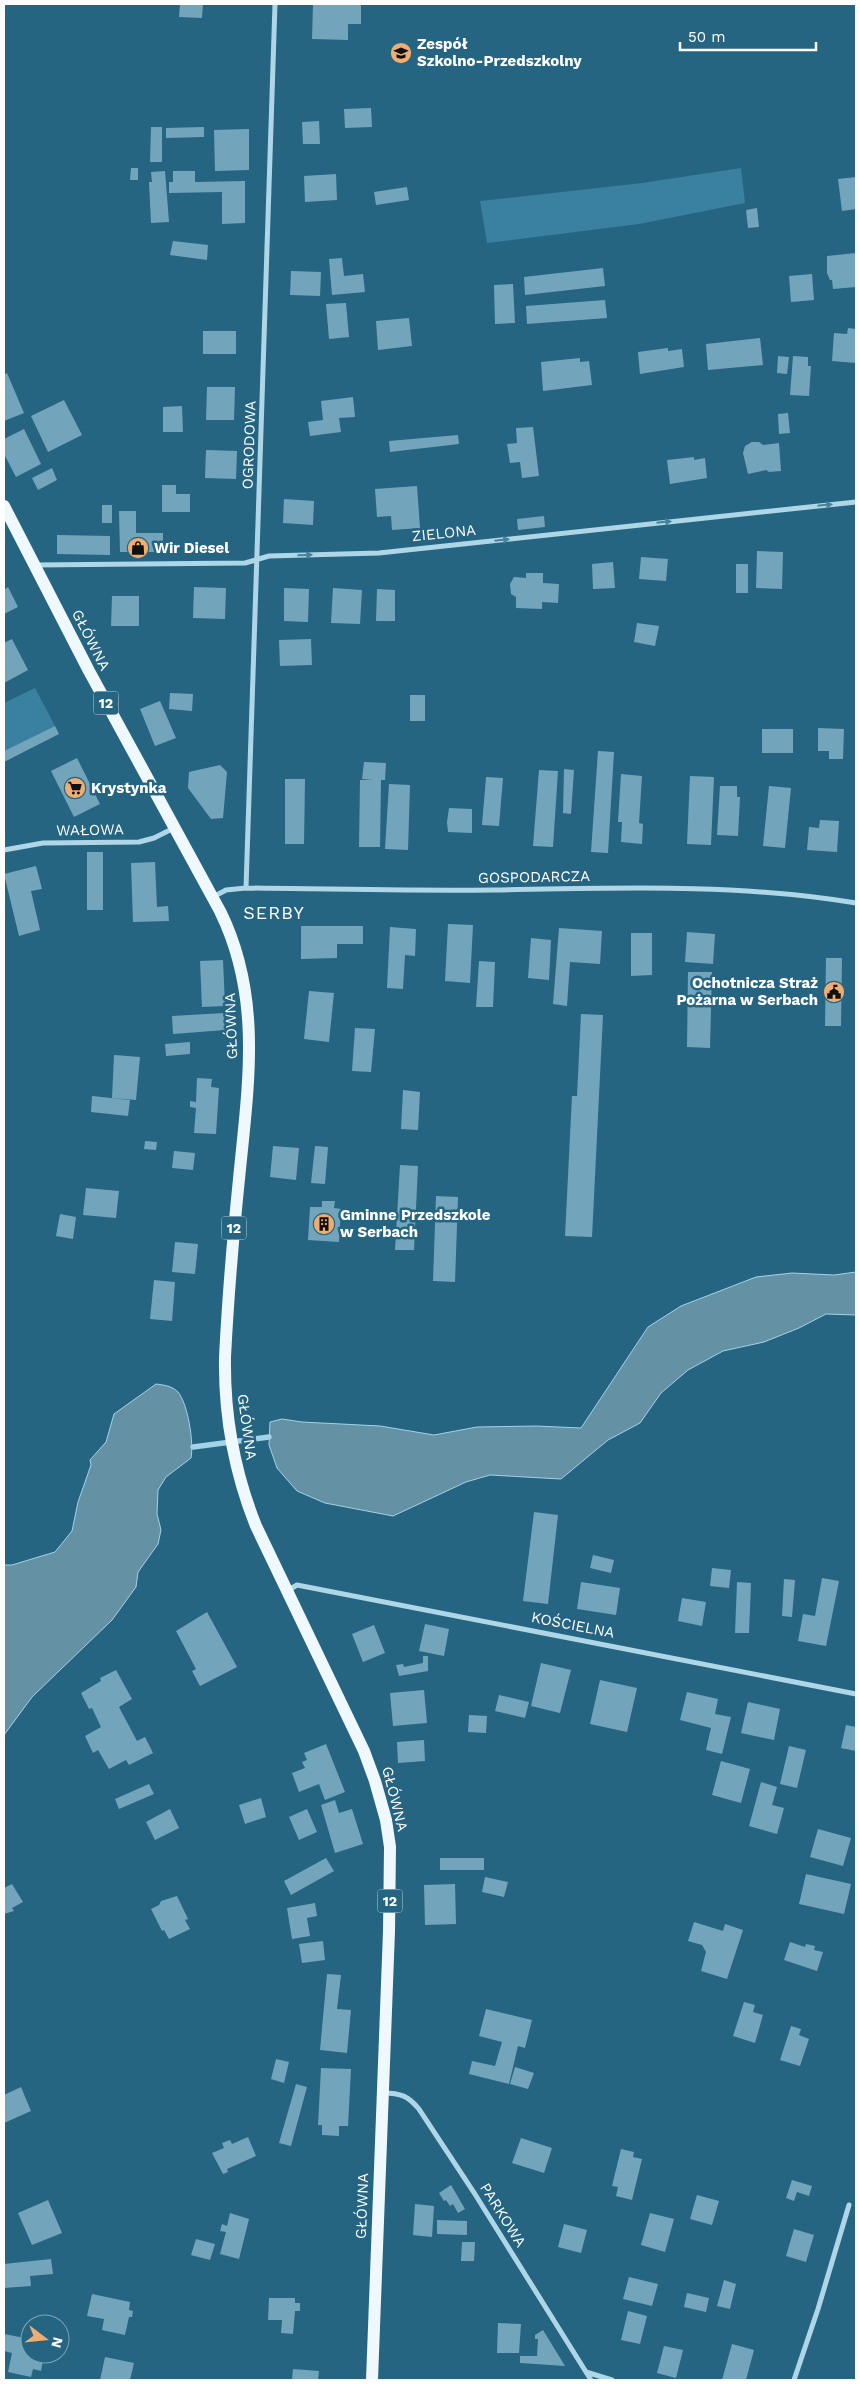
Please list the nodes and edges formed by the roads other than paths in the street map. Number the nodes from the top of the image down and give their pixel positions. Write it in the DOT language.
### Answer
graph roads {
  1 [pos="274,4"];
  2 [pos="856,502"];
  3 [pos="4,506"];
  4 [pos="257,560"];
  5 [pos="34,564"];
  6 [pos="174,828"];
  7 [pos="4,850"];
  8 [pos="246,888"];
  9 [pos="213,897"];
  10 [pos="856,903"];
  11 [pos="286,1591"];
  12 [pos="856,1694"];
  13 [pos="383,2093"];
  14 [pos="849,2205"];
  15 [pos="586,2371"];
  16 [pos="372,2380"];
  17 [pos="591,2380"];
  18 [pos="612,2380"];
  19 [pos="794,2380"];
  1 -- 4 [label="street, OGRODOWA"];
  4 -- 2 [label="street, ZIELONA, one-way"];
  3 -- 5 [label="main road, GŁÓWNA / 12"];
  4 -- 5 [label="street, ZIELONA"];
  4 -- 8 [label="street, OGRODOWA"];
  5 -- 6 [label="main road, GŁÓWNA / 12"];
  6 -- 7 [label="street, WAŁOWA"];
  6 -- 9 [label="main road, GŁÓWNA / 12"];
  8 -- 9 [label="street, GOSPODARCZA"];
  8 -- 10 [label="street, GOSPODARCZA"];
  9 -- 11 [label="main road, GŁÓWNA / 12"];
  11 -- 12 [label="street, KOŚCIELNA"];
  11 -- 13 [label="main road, GŁÓWNA / 12"];
  13 -- 15 [label="street, PARKOWA"];
  13 -- 16 [label="main road, GŁÓWNA / 12"];
  14 -- 19 [label="street"];
  15 -- 17 [label="street, PARKOWA"];
  15 -- 18 [label="street"];
}
